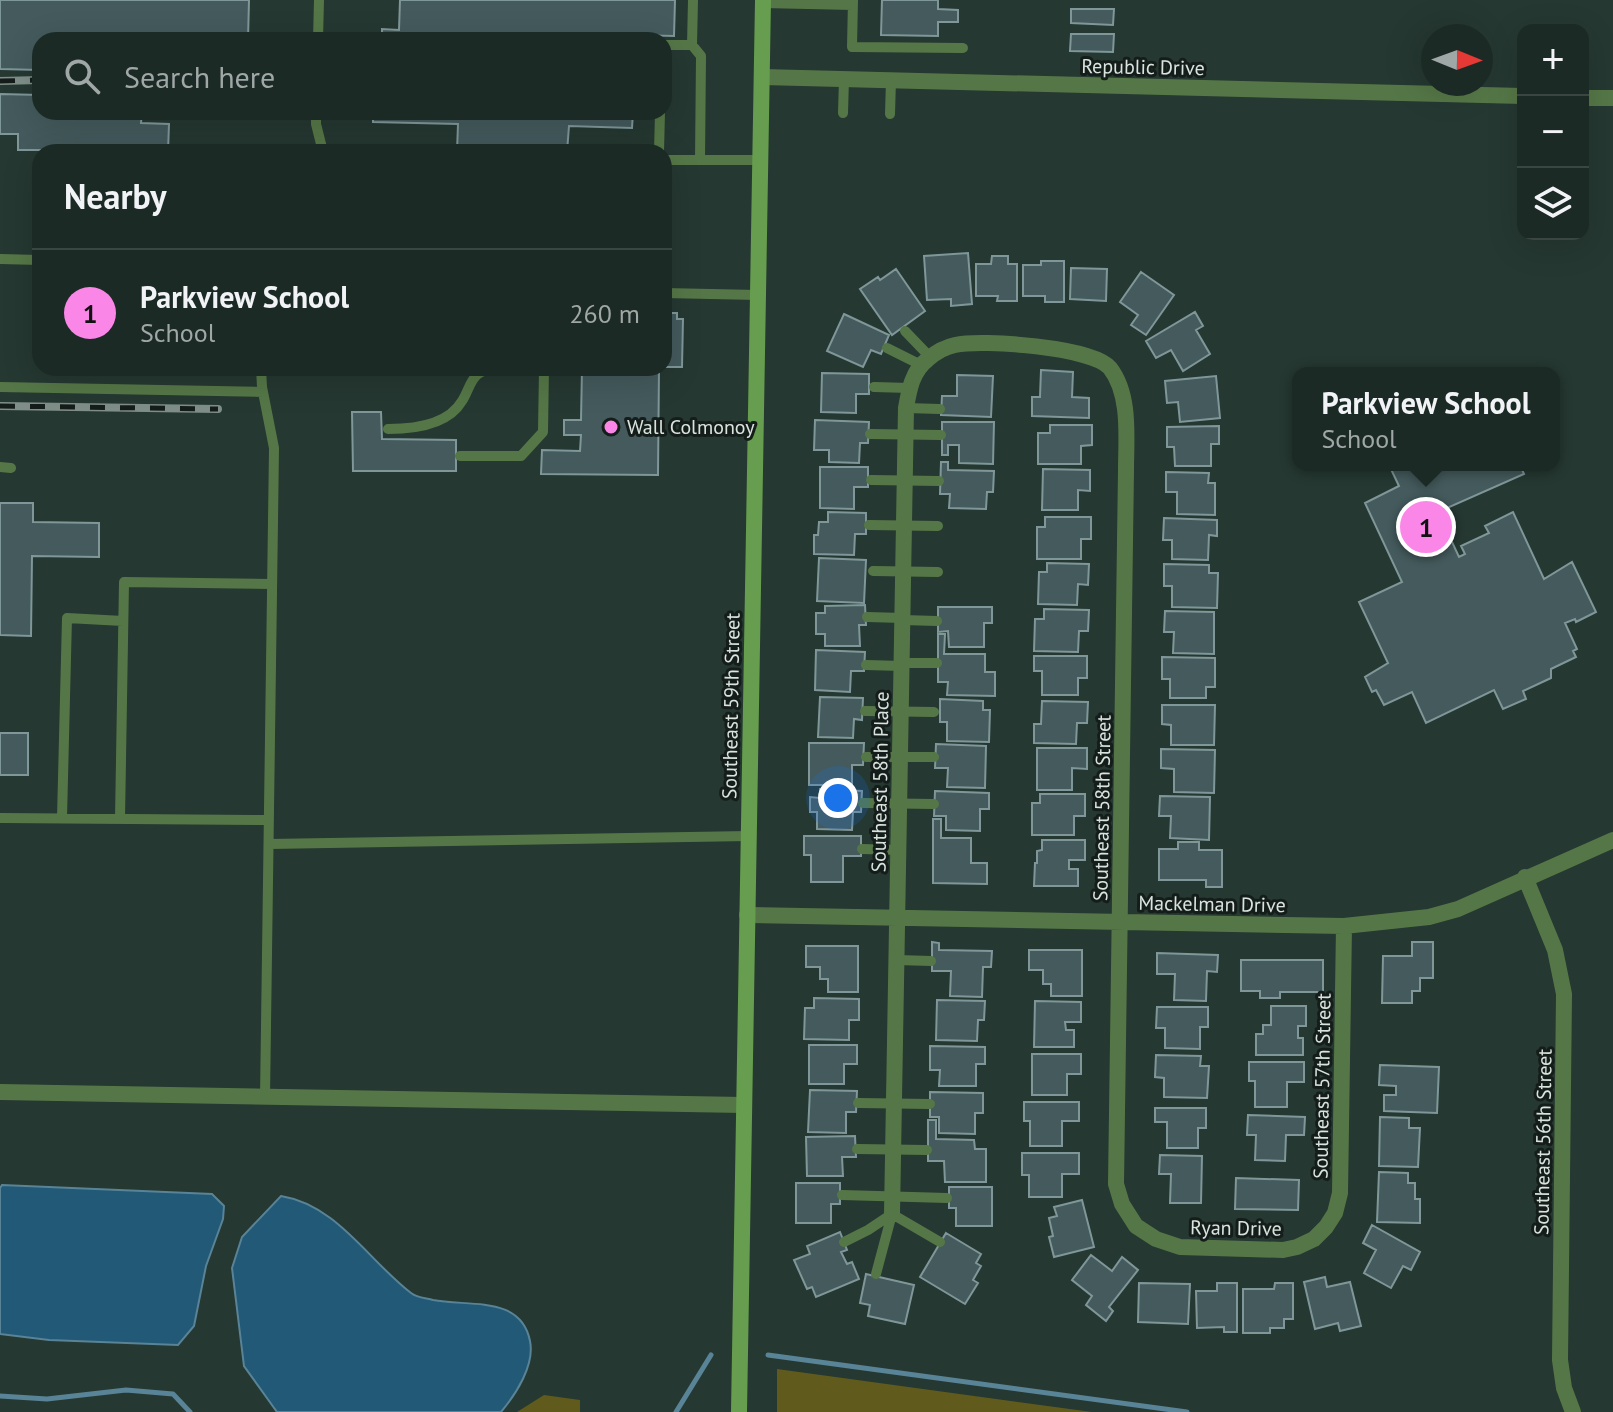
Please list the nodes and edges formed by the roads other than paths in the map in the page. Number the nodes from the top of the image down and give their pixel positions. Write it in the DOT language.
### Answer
graph roads {
  1 [pos="319,0"];
  2 [pos="693,0"];
  3 [pos="763,2"];
  4 [pos="853,2"];
  5 [pos="318,32"];
  6 [pos="672,45"];
  7 [pos="692,45"];
  8 [pos="963,48"];
  9 [pos="762,77"];
  10 [pos="844,79"];
  11 [pos="891,80"];
  12 [pos="1517,96"];
  13 [pos="1589,98"];
  14 [pos="1613,98"];
  15 [pos="843,113"];
  16 [pos="890,114"];
  17 [pos="316,120"];
  18 [pos="660,120"];
  19 [pos="321,144"];
  20 [pos="659,144"];
  21 [pos="672,160"];
  22 [pos="700,160"];
  23 [pos="760,160"];
  24 [pos="0,259"];
  25 [pos="32,260"];
  26 [pos="672,293"];
  27 [pos="758,295"];
  28 [pos="905,331"];
  29 [pos="887,348"];
  30 [pos="925,361"];
  31 [pos="262,376"];
  32 [pos="475,376"];
  33 [pos="544,376"];
  34 [pos="0,387"];
  35 [pos="874,387"];
  36 [pos="910,388"];
  37 [pos="263,392"];
  38 [pos="906,408"];
  39 [pos="940,409"];
  40 [pos="388,429"];
  41 [pos="870,434"];
  42 [pos="906,434"];
  43 [pos="941,435"];
  44 [pos="460,456"];
  45 [pos="871,480"];
  46 [pos="905,481"];
  47 [pos="939,481"];
  48 [pos="869,525"];
  49 [pos="904,525"];
  50 [pos="938,526"];
  51 [pos="873,571"];
  52 [pos="904,571"];
  53 [pos="938,572"];
  54 [pos="272,584"];
  55 [pos="867,617"];
  56 [pos="903,619"];
  57 [pos="123,621"];
  58 [pos="937,621"];
  59 [pos="937,663"];
  60 [pos="902,664"];
  61 [pos="866,665"];
  62 [pos="865,711"];
  63 [pos="901,712"];
  64 [pos="934,712"];
  65 [pos="866,757"];
  66 [pos="900,757"];
  67 [pos="934,757"];
  68 [pos="863,803"];
  69 [pos="899,804"];
  70 [pos="934,804"];
  71 [pos="0,818"];
  72 [pos="62,818"];
  73 [pos="120,819"];
  74 [pos="269,820"];
  75 [pos="749,836"];
  76 [pos="1613,840"];
  77 [pos="269,844"];
  78 [pos="862,849"];
  79 [pos="899,850"];
  80 [pos="1525,877"];
  81 [pos="747,915"];
  82 [pos="897,919"];
  83 [pos="1120,922"];
  84 [pos="1344,926"];
  85 [pos="897,960"];
  86 [pos="931,961"];
  87 [pos="0,1092"];
  88 [pos="265,1098"];
  89 [pos="858,1103"];
  90 [pos="894,1103"];
  91 [pos="930,1104"];
  92 [pos="744,1105"];
  93 [pos="857,1149"];
  94 [pos="893,1150"];
  95 [pos="927,1150"];
  96 [pos="842,1195"];
  97 [pos="892,1197"];
  98 [pos="947,1198"];
  99 [pos="892,1214"];
  100 [pos="1156,1239"];
  101 [pos="1314,1239"];
  102 [pos="844,1242"];
  103 [pos="940,1242"];
  104 [pos="876,1274"];
  105 [pos="739,1412"];
  106 [pos="1573,1412"];
  1 -- 5 [label="lane"];
  2 -- 7 [label="lane"];
  3 -- 4 [label="lane"];
  3 -- 9 [label="main road, Southeast 59th Street"];
  4 -- 8 [label="lane"];
  6 -- 7 [label="lane"];
  7 -- 22 [label="lane"];
  9 -- 10 [label="street, Republic Drive"];
  9 -- 23 [label="main road, Southeast 59th Street"];
  10 -- 11 [label="street, Republic Drive"];
  10 -- 15 [label="lane"];
  11 -- 12 [label="street, Republic Drive"];
  11 -- 16 [label="lane"];
  13 -- 14 [label="street"];
  17 -- 19 [label="lane"];
  18 -- 20 [label="lane"];
  21 -- 22 [label="lane"];
  22 -- 23 [label="lane"];
  23 -- 27 [label="main road, Southeast 59th Street"];
  24 -- 25 [label="lane"];
  26 -- 27 [label="lane"];
  27 -- 75 [label="main road, Southeast 59th Street"];
  28 -- 30 [label="lane"];
  29 -- 30 [label="lane"];
  30 -- 36 [label="street, Southeast 58th Place"];
  30 -- 83 [label="street, Southeast 58th Street"];
  31 -- 37 [label="lane"];
  32 -- 40 [label="lane"];
  33 -- 44 [label="lane"];
  34 -- 37 [label="lane"];
  35 -- 36 [label="lane"];
  36 -- 38 [label="street, Southeast 58th Place"];
  37 -- 54 [label="lane"];
  38 -- 39 [label="lane"];
  38 -- 42 [label="street, Southeast 58th Place"];
  41 -- 42 [label="lane"];
  42 -- 43 [label="lane"];
  42 -- 46 [label="street, Southeast 58th Place"];
  45 -- 46 [label="lane"];
  46 -- 47 [label="lane"];
  46 -- 49 [label="street, Southeast 58th Place"];
  48 -- 49 [label="lane"];
  49 -- 50 [label="lane"];
  49 -- 52 [label="street, Southeast 58th Place"];
  51 -- 52 [label="lane"];
  52 -- 53 [label="lane"];
  52 -- 56 [label="street, Southeast 58th Place"];
  54 -- 57 [label="lane"];
  54 -- 74 [label="lane"];
  55 -- 56 [label="lane"];
  56 -- 58 [label="lane"];
  56 -- 60 [label="street, Southeast 58th Place"];
  57 -- 72 [label="lane"];
  57 -- 73 [label="lane"];
  59 -- 60 [label="lane"];
  60 -- 61 [label="lane"];
  60 -- 63 [label="street, Southeast 58th Place"];
  62 -- 63 [label="lane"];
  63 -- 64 [label="lane"];
  63 -- 66 [label="street, Southeast 58th Place"];
  65 -- 66 [label="lane"];
  66 -- 67 [label="lane"];
  66 -- 69 [label="street, Southeast 58th Place"];
  68 -- 69 [label="lane"];
  69 -- 70 [label="lane"];
  69 -- 79 [label="street, Southeast 58th Place"];
  71 -- 72 [label="lane"];
  72 -- 73 [label="lane"];
  73 -- 74 [label="lane"];
  74 -- 77 [label="lane"];
  75 -- 77 [label="lane"];
  75 -- 81 [label="main road, Southeast 59th Street"];
  76 -- 80 [label="street, Mackelman Drive"];
  77 -- 88 [label="lane"];
  78 -- 79 [label="lane"];
  79 -- 82 [label="street, Southeast 58th Place"];
  80 -- 84 [label="street, Mackelman Drive"];
  80 -- 106 [label="street, Southeast 56th Street"];
  81 -- 82 [label="street, Mackelman Drive"];
  81 -- 92 [label="main road, Southeast 59th Street"];
  82 -- 83 [label="street, Mackelman Drive"];
  82 -- 85 [label="street, Southeast 58th Place"];
  83 -- 84 [label="street, Mackelman Drive"];
  83 -- 100 [label="street, Southeast 58th Street"];
  84 -- 101 [label="street, Southeast 57th Street"];
  85 -- 86 [label="lane"];
  85 -- 90 [label="street, Southeast 58th Place"];
  87 -- 88 [label="street"];
  88 -- 92 [label="street"];
  89 -- 90 [label="lane"];
  90 -- 91 [label="lane"];
  90 -- 94 [label="street, Southeast 58th Place"];
  92 -- 105 [label="main road, Southeast 59th Street"];
  93 -- 94 [label="lane"];
  94 -- 95 [label="lane"];
  94 -- 97 [label="street, Southeast 58th Place"];
  96 -- 97 [label="lane"];
  97 -- 98 [label="lane"];
  97 -- 99 [label="street, Southeast 58th Place"];
  99 -- 102 [label="lane"];
  99 -- 103 [label="lane"];
  99 -- 104 [label="lane"];
  100 -- 101 [label="street, Ryan Drive"];
}
